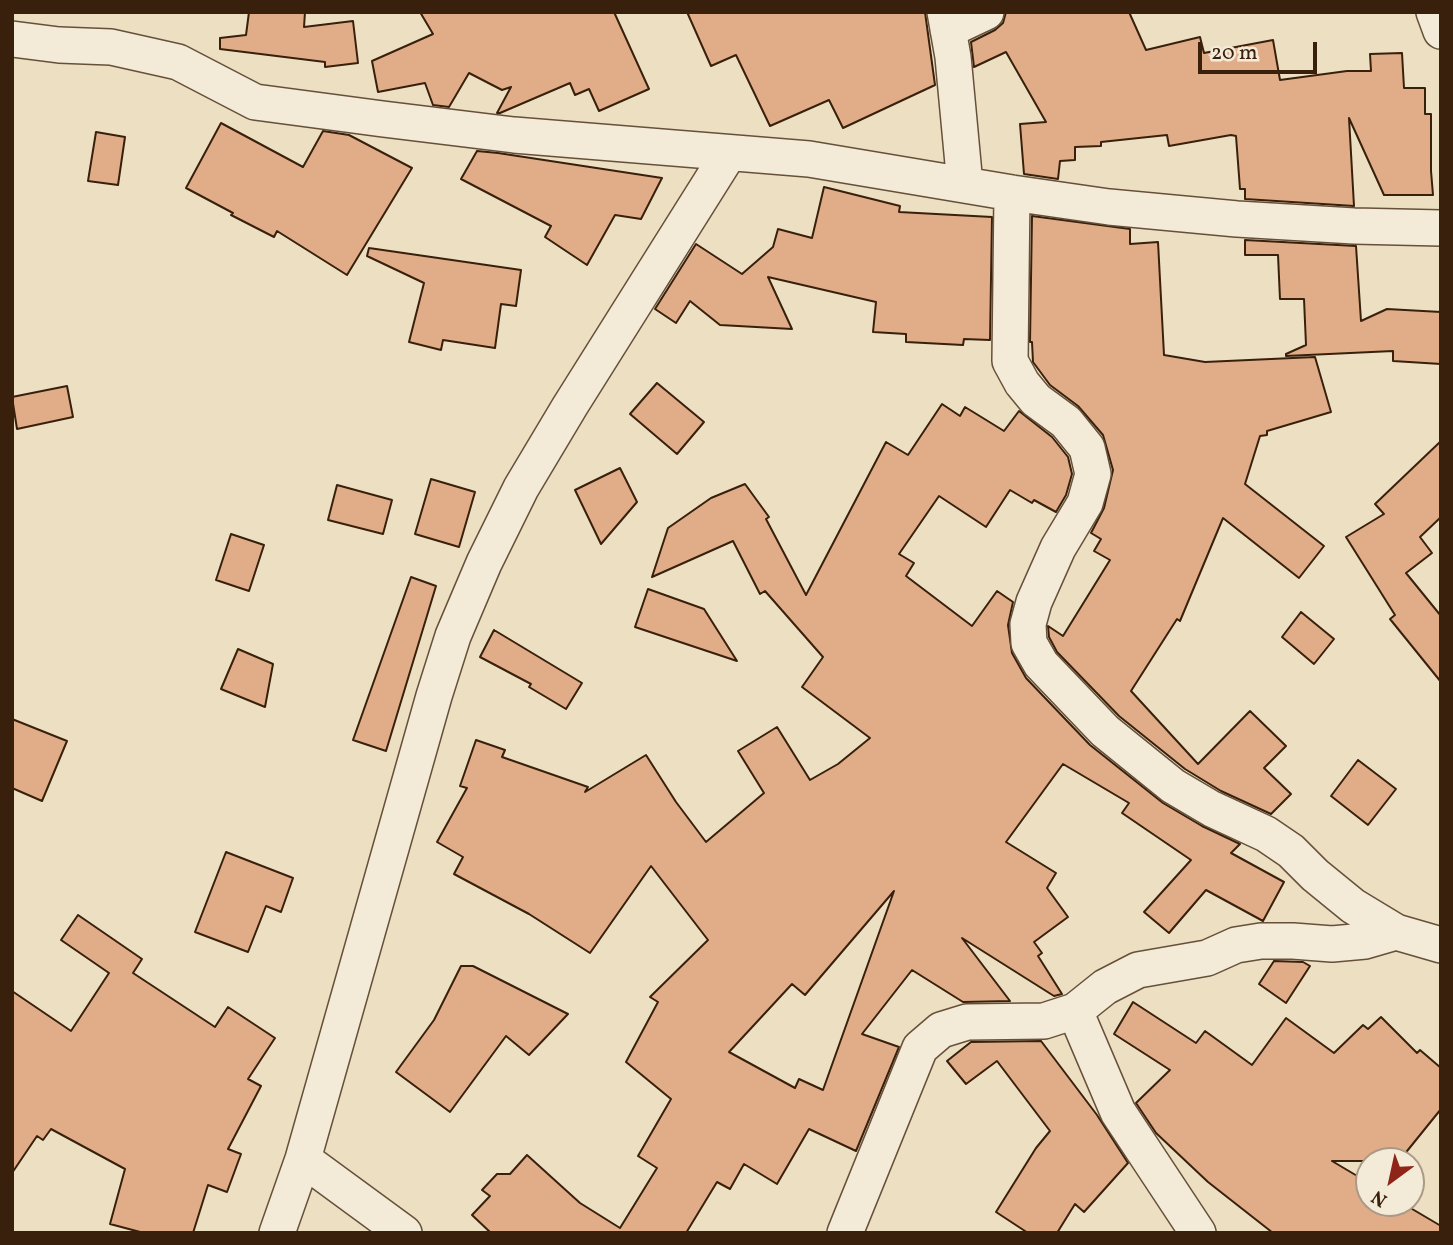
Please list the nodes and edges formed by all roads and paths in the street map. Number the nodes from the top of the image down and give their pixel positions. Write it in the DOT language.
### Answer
graph roads {
  1 [pos="986,12"];
  2 [pos="1434,12"];
  3 [pos="947,21"];
  4 [pos="1441,31"];
  5 [pos="12,39"];
  6 [pos="729,153"];
  7 [pos="965,185"];
  8 [pos="1012,193"];
  9 [pos="1441,228"];
  10 [pos="1396,932"];
  11 [pos="1441,945"];
  12 [pos="1075,1011"];
  13 [pos="303,1158"];
  14 [pos="277,1233"];
  15 [pos="404,1233"];
  16 [pos="845,1233"];
  17 [pos="1198,1233"];
  1 -- 3 [label="street"];
  2 -- 4 [label="street"];
  3 -- 7 [label="street"];
  5 -- 6 [label="street"];
  6 -- 7 [label="street"];
  6 -- 13 [label="street"];
  7 -- 8 [label="street"];
  8 -- 9 [label="street"];
  8 -- 10 [label="street"];
  10 -- 11 [label="street"];
  10 -- 12 [label="street"];
  12 -- 16 [label="street"];
  12 -- 17 [label="street"];
  13 -- 14 [label="street"];
  13 -- 15 [label="street"];
}
